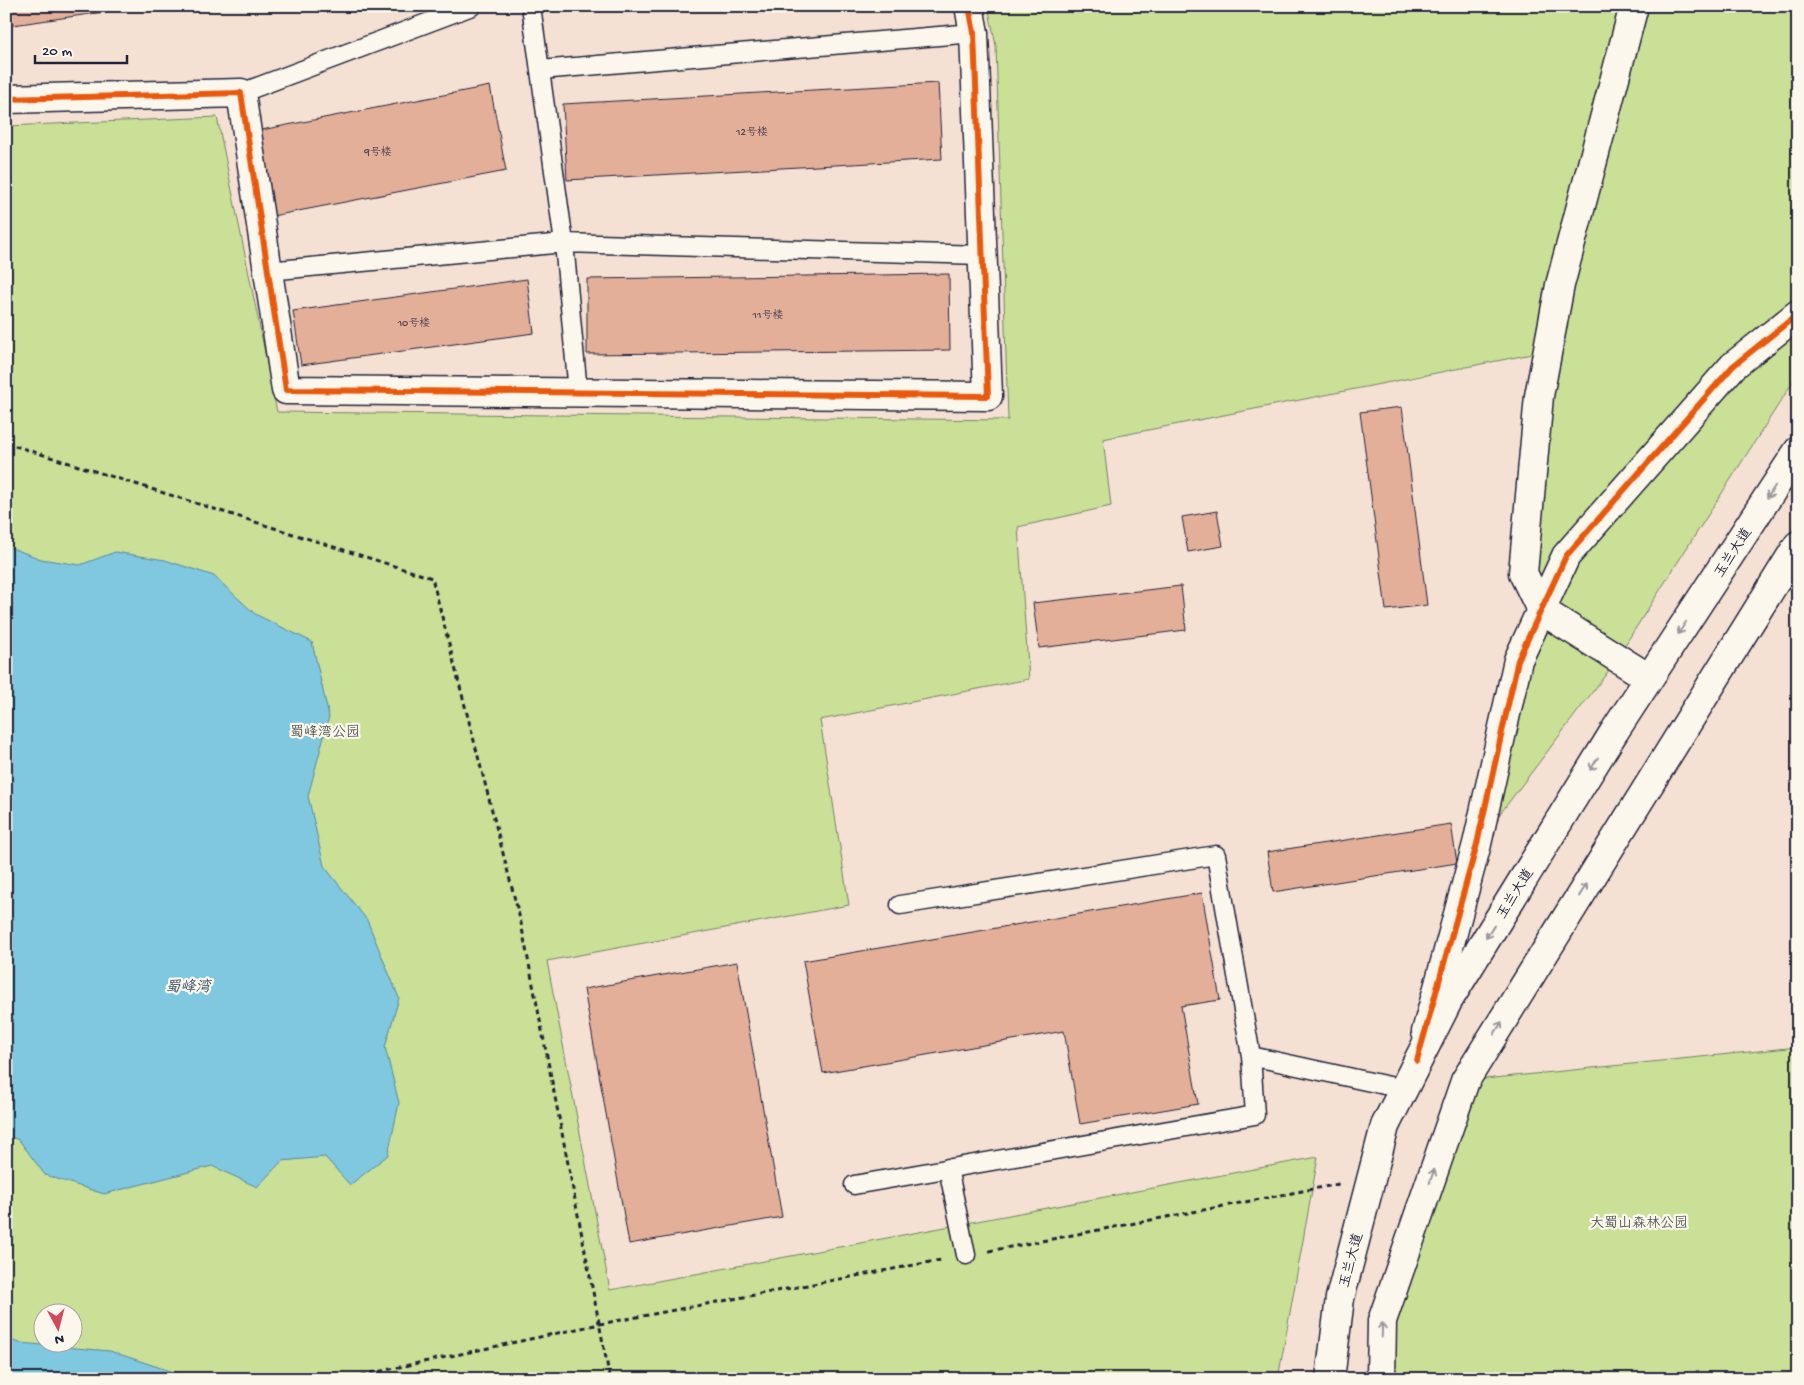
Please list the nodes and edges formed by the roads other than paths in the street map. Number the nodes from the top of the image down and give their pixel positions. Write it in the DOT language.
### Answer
graph roads {
  1 [pos="472,6"];
  2 [pos="531,6"];
  3 [pos="968,6"];
  4 [pos="1634,6"];
  5 [pos="974,34"];
  6 [pos="540,70"];
  7 [pos="241,93"];
  8 [pos="6,99"];
  9 [pos="564,242"];
  10 [pos="982,255"];
  11 [pos="268,270"];
  12 [pos="1798,314"];
  13 [pos="578,392"];
  14 [pos="1798,451"];
  15 [pos="1798,545"];
  16 [pos="1541,610"];
  17 [pos="1649,678"];
  18 [pos="900,906"];
  19 [pos="1251,1056"];
  20 [pos="1417,1061"];
  21 [pos="1403,1090"];
  22 [pos="948,1168"];
  23 [pos="854,1185"];
  24 [pos="966,1255"];
  25 [pos="1330,1379"];
  26 [pos="1381,1379"];
  1 -- 7 [label="lane"];
  2 -- 6 [label="lane"];
  3 -- 5 [label="street"];
  4 -- 16 [label="street"];
  5 -- 6 [label="lane"];
  5 -- 10 [label="street"];
  6 -- 9 [label="lane"];
  7 -- 8 [label="street"];
  7 -- 11 [label="street"];
  9 -- 10 [label="lane"];
  9 -- 11 [label="lane"];
  9 -- 13 [label="lane"];
  10 -- 13 [label="street"];
  11 -- 13 [label="street"];
  12 -- 16 [label="street"];
  14 -- 17 [label="street, 玉兰大道, one-way"];
  26 -- 15 [label="street, one-way"];
  16 -- 17 [label="street"];
  16 -- 20 [label="street"];
  17 -- 20 [label="street, 玉兰大道, one-way"];
  18 -- 19 [label="lane"];
  19 -- 21 [label="lane"];
  19 -- 22 [label="lane"];
  20 -- 21 [label="street, 玉兰大道"];
  21 -- 25 [label="street, 玉兰大道"];
  22 -- 23 [label="lane"];
  22 -- 24 [label="lane"];
}
